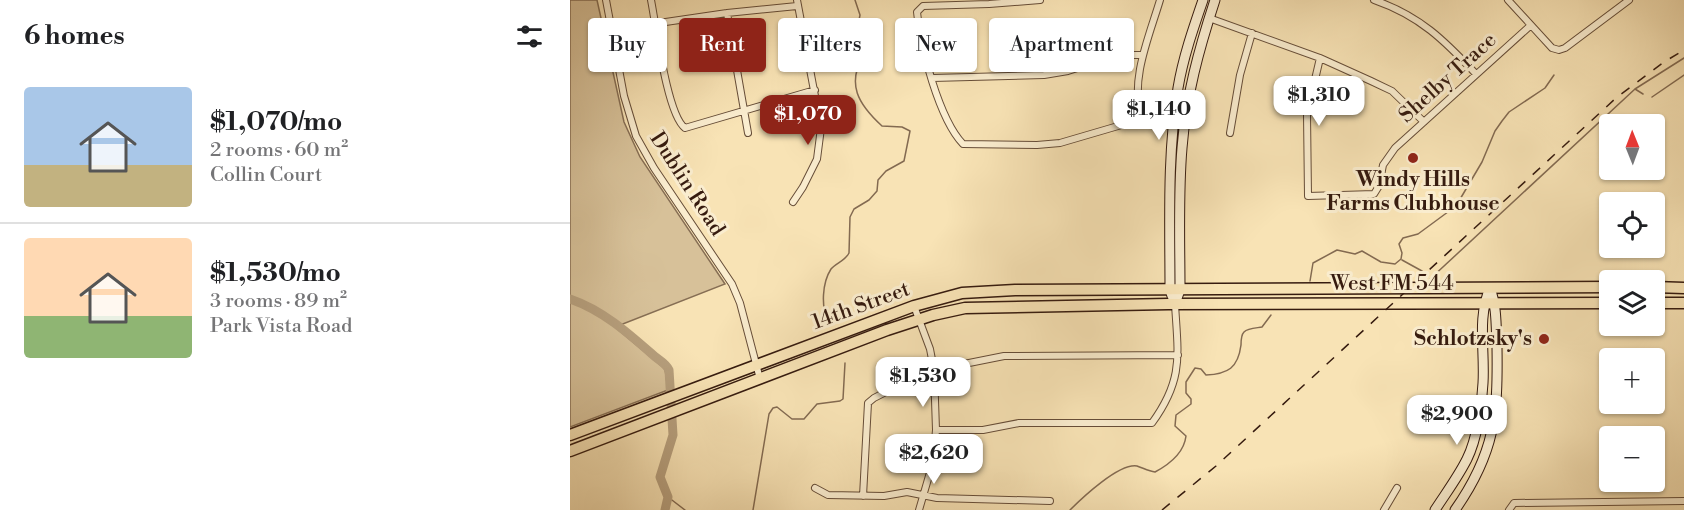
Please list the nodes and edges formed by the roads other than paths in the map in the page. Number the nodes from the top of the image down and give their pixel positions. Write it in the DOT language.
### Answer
graph roads {
  1 [pos="606,0"];
  2 [pos="651,0"];
  3 [pos="1040,0"];
  4 [pos="1160,0"];
  5 [pos="1203,0"];
  6 [pos="1215,0"];
  7 [pos="1374,0"];
  8 [pos="1508,0"];
  9 [pos="1629,0"];
  10 [pos="1024,1"];
  11 [pos="797,3"];
  12 [pos="727,13"];
  13 [pos="609,18"];
  14 [pos="654,18"];
  15 [pos="1209,18"];
  16 [pos="667,20"];
  17 [pos="1531,25"];
  18 [pos="1252,33"];
  19 [pos="1143,55"];
  20 [pos="1320,58"];
  21 [pos="619,72"];
  22 [pos="665,72"];
  23 [pos="1476,74"];
  24 [pos="932,78"];
  25 [pos="815,90"];
  26 [pos="744,111"];
  27 [pos="1175,113"];
  28 [pos="1186,114"];
  29 [pos="1141,118"];
  30 [pos="1424,122"];
  31 [pos="748,133"];
  32 [pos="1230,133"];
  33 [pos="1175,181"];
  34 [pos="793,202"];
  35 [pos="1599,287"];
  36 [pos="1490,288"];
  37 [pos="1665,288"];
  38 [pos="1684,288"];
  39 [pos="1175,290"];
  40 [pos="1483,303"];
  41 [pos="1496,303"];
  42 [pos="1599,303"];
  43 [pos="1665,303"];
  44 [pos="1684,303"];
  45 [pos="1175,304"];
  46 [pos="914,306"];
  47 [pos="920,319"];
  48 [pos="1178,355"];
  49 [pos="756,365"];
  50 [pos="934,370"];
  51 [pos="760,379"];
  52 [pos="1483,383"];
  53 [pos="1497,383"];
  54 [pos="936,430"];
  55 [pos="570,435"];
  56 [pos="570,451"];
  57 [pos="815,488"];
  58 [pos="1397,488"];
  59 [pos="924,494"];
  60 [pos="863,496"];
  61 [pos="1050,501"];
  62 [pos="1684,501"];
  63 [pos="919,510"];
  64 [pos="1384,510"];
  65 [pos="1435,510"];
  66 [pos="1455,510"];
  67 [pos="1509,510"];
  1 -- 13 [label="street, Dublin Road"];
  2 -- 14 [label="street"];
  3 -- 10 [label="street"];
  4 -- 19 [label="street"];
  5 -- 27 [label="main road"];
  6 -- 15 [label="main road"];
  7 -- 23 [label="street"];
  8 -- 17 [label="street"];
  9 -- 17 [label="street"];
  10 -- 24 [label="street"];
  11 -- 12 [label="street"];
  11 -- 25 [label="street"];
  12 -- 16 [label="street"];
  12 -- 26 [label="street"];
  15 -- 18 [label="street"];
  15 -- 28 [label="main road"];
  17 -- 23 [label="street, Shelby Trace"];
  18 -- 20 [label="street"];
  18 -- 32 [label="street"];
  19 -- 24 [label="street"];
  19 -- 29 [label="street"];
  20 -- 30 [label="street"];
  20 -- 30 [label="street, Shelby Trace"];
  21 -- 49 [label="street, Dublin Road"];
  22 -- 26 [label="street"];
  23 -- 30 [label="street, Shelby Trace"];
  24 -- 29 [label="street"];
  25 -- 26 [label="street"];
  25 -- 34 [label="street"];
  26 -- 31 [label="street"];
  27 -- 28 [label="street"];
  27 -- 29 [label="street"];
  27 -- 33 [label="main road"];
  28 -- 33 [label="main road"];
  33 -- 39 [label="main road"];
  35 -- 36 [label="main road, West FM 544"];
  36 -- 39 [label="main road, West FM 544"];
  36 -- 40 [label="main road"];
  36 -- 41 [label="main road"];
  37 -- 38 [label="main road"];
  39 -- 45 [label="main road"];
  39 -- 46 [label="main road, 14th Street"];
  40 -- 41 [label="main road, West FM 544"];
  40 -- 45 [label="main road, West FM 544"];
  40 -- 52 [label="main road"];
  41 -- 42 [label="main road, West FM 544"];
  41 -- 53 [label="main road"];
  43 -- 44 [label="main road"];
  45 -- 47 [label="main road, 14th Street"];
  45 -- 48 [label="street"];
  46 -- 47 [label="street"];
  46 -- 49 [label="main road, 14th Street"];
  47 -- 50 [label="street"];
  47 -- 51 [label="main road, 14th Street"];
  48 -- 50 [label="street"];
  48 -- 54 [label="street"];
  49 -- 51 [label="street, Dublin Road"];
  49 -- 55 [label="main road, 14th Street"];
  50 -- 54 [label="street"];
  50 -- 60 [label="street"];
  51 -- 56 [label="main road, 14th Street"];
  52 -- 53 [label="main road"];
  52 -- 65 [label="main road"];
  53 -- 66 [label="main road"];
  54 -- 59 [label="street"];
  57 -- 60 [label="street"];
  58 -- 64 [label="street"];
  59 -- 60 [label="street"];
  59 -- 61 [label="street"];
  59 -- 63 [label="street"];
  62 -- 67 [label="street"];
}
